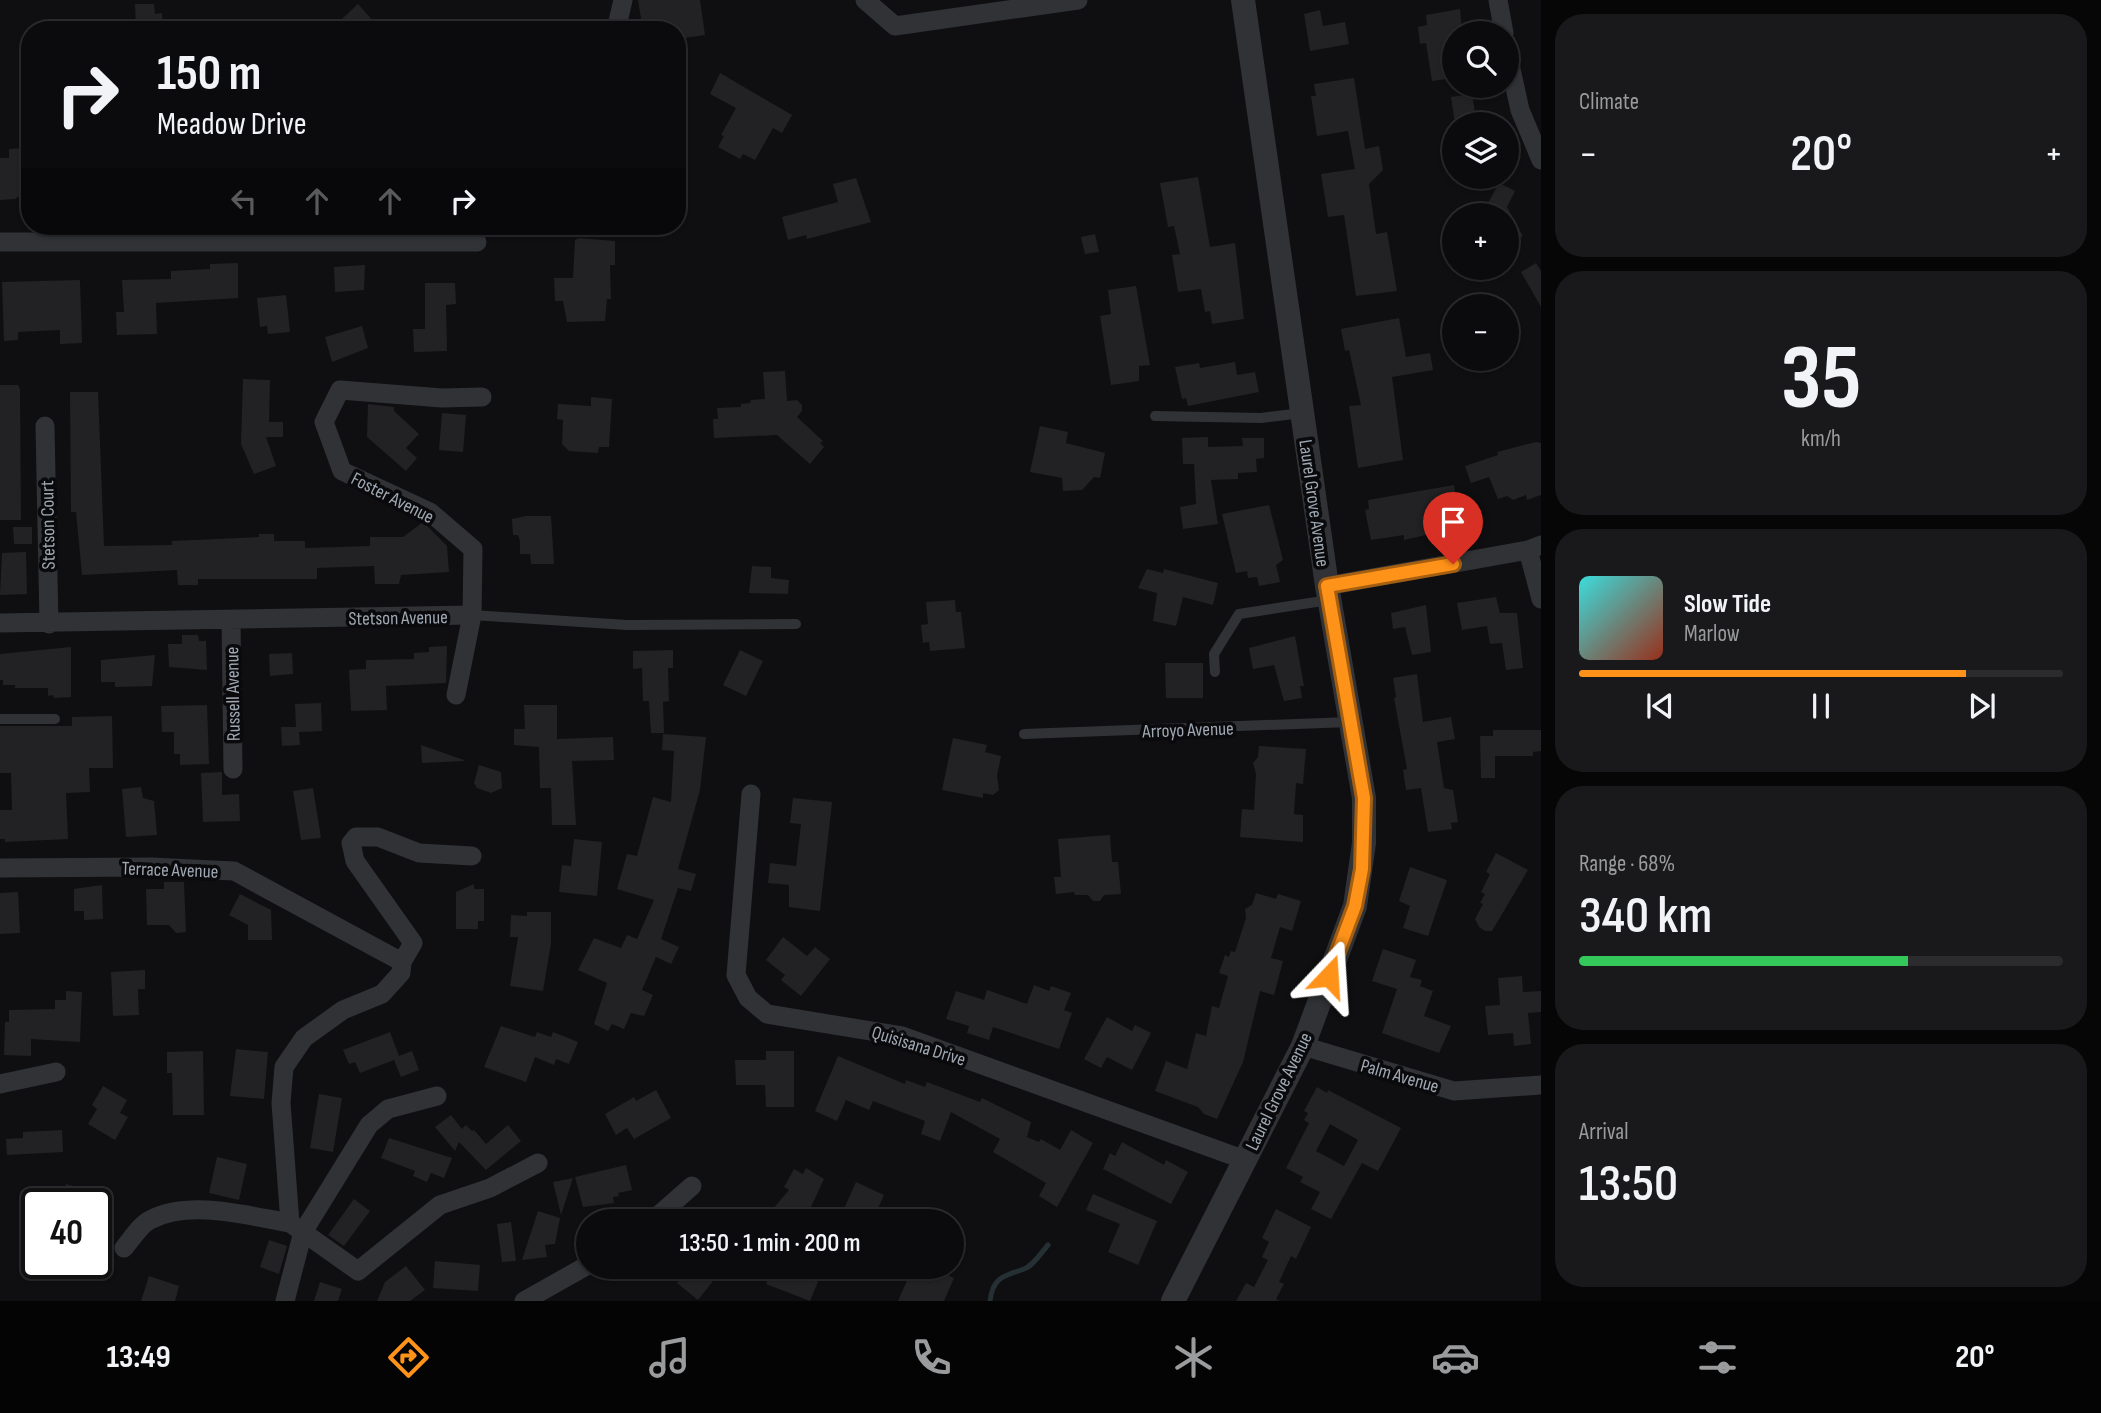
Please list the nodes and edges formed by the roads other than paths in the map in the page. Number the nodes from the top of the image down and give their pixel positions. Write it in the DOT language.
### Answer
graph roads {
  1 [pos="623,0"];
  2 [pos="865,0"];
  3 [pos="1078,0"];
  4 [pos="1243,0"];
  5 [pos="1498,0"];
  6 [pos="618,21"];
  7 [pos="1502,21"];
  8 [pos="1517,98"];
  9 [pos="1541,160"];
  10 [pos="195,235"];
  11 [pos="301,235"];
  12 [pos="0,242"];
  13 [pos="477,242"];
  14 [pos="482,397"];
  15 [pos="1302,413"];
  16 [pos="1155,416"];
  17 [pos="45,426"];
  18 [pos="1535,547"];
  19 [pos="1328,593"];
  20 [pos="1541,599"];
  21 [pos="472,615"];
  22 [pos="231,620"];
  23 [pos="0,623"];
  24 [pos="49,624"];
  25 [pos="796,624"];
  26 [pos="1214,672"];
  27 [pos="456,695"];
  28 [pos="0,719"];
  29 [pos="55,719"];
  30 [pos="1351,722"];
  31 [pos="1024,734"];
  32 [pos="233,769"];
  33 [pos="751,794"];
  34 [pos="472,856"];
  35 [pos="0,868"];
  36 [pos="402,962"];
  37 [pos="1303,1046"];
  38 [pos="55,1072"];
  39 [pos="0,1084"];
  40 [pos="1541,1085"];
  41 [pos="437,1096"];
  42 [pos="1245,1160"];
  43 [pos="538,1163"];
  44 [pos="692,1186"];
  45 [pos="665,1209"];
  46 [pos="297,1227"];
  47 [pos="124,1248"];
  48 [pos="576,1272"];
  49 [pos="285,1301"];
  50 [pos="524,1301"];
  51 [pos="1173,1301"];
  1 -- 6 [label="street"];
  2 -- 3 [label="street"];
  4 -- 15 [label="street, Laurel Grove Avenue"];
  5 -- 7 [label="street"];
  8 -- 9 [label="street"];
  10 -- 12 [label="street"];
  11 -- 13 [label="street"];
  14 -- 21 [label="street, Foster Avenue"];
  15 -- 16 [label="lane"];
  15 -- 19 [label="street, Laurel Grove Avenue"];
  17 -- 24 [label="street, Stetson Court"];
  18 -- 19 [label="street"];
  18 -- 20 [label="street"];
  19 -- 26 [label="lane"];
  19 -- 30 [label="street, Laurel Grove Avenue"];
  21 -- 22 [label="street, Stetson Avenue"];
  21 -- 25 [label="lane, Stetson Avenue"];
  21 -- 27 [label="street, Foster Avenue"];
  22 -- 24 [label="street, Stetson Avenue"];
  22 -- 32 [label="street, Russell Avenue"];
  23 -- 24 [label="street, Stetson Avenue"];
  28 -- 29 [label="lane"];
  30 -- 31 [label="lane, Arroyo Avenue"];
  30 -- 37 [label="street, Laurel Grove Avenue"];
  33 -- 42 [label="street, Quisisana Drive"];
  34 -- 36 [label="street"];
  35 -- 36 [label="street, Terrace Avenue"];
  36 -- 46 [label="street"];
  37 -- 40 [label="street, Palm Avenue"];
  37 -- 42 [label="street, Laurel Grove Avenue"];
  38 -- 39 [label="street"];
  41 -- 46 [label="street"];
  42 -- 51 [label="street, Laurel Grove Avenue"];
  43 -- 46 [label="street"];
  44 -- 45 [label="street"];
  46 -- 47 [label="street"];
  46 -- 49 [label="street"];
  48 -- 50 [label="street"];
}
